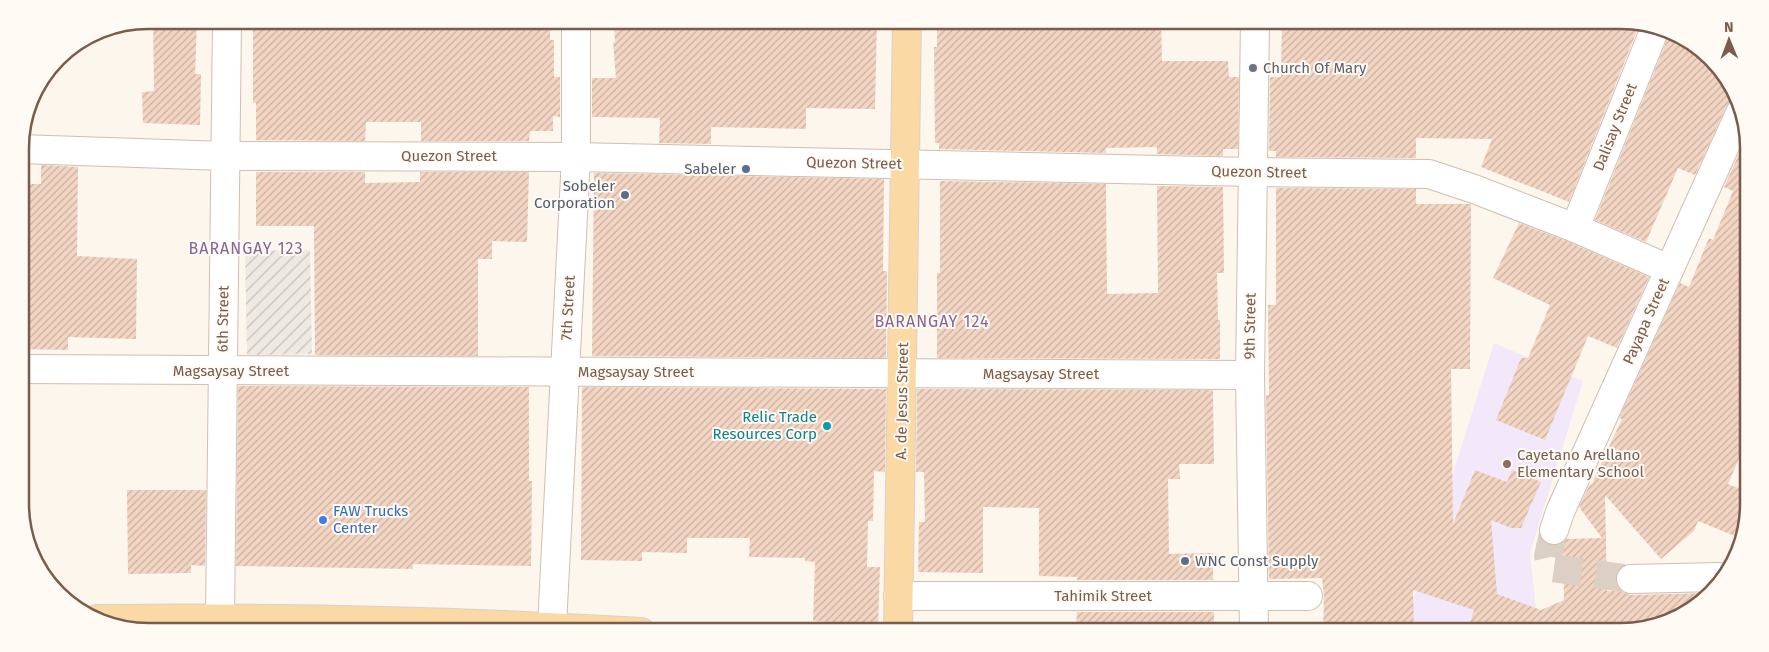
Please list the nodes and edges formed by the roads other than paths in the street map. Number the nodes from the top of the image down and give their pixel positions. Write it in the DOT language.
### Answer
graph roads {
  1 [pos="228,29"];
  2 [pos="576,29"];
  3 [pos="907,29"];
  4 [pos="1255,29"];
  5 [pos="1653,33"];
  6 [pos="1737,120"];
  7 [pos="29,149"];
  8 [pos="226,156"];
  9 [pos="576,156"];
  10 [pos="905,164"];
  11 [pos="1252,172"];
  12 [pos="1575,228"];
  13 [pos="1670,269"];
  14 [pos="29,369"];
  15 [pos="222,371"];
  16 [pos="564,372"];
  17 [pos="902,374"];
  18 [pos="1250,375"];
  19 [pos="1554,530"];
  20 [pos="1715,577"];
  21 [pos="1631,579"];
  22 [pos="1253,595"];
  23 [pos="898,596"];
  24 [pos="1308,596"];
  25 [pos="220,618"];
  26 [pos="116,619"];
  27 [pos="428,623"];
  28 [pos="552,623"];
  29 [pos="898,623"];
  30 [pos="1254,623"];
  1 -- 8 [label="street, 6th Street"];
  2 -- 9 [label="street, 7th Street"];
  3 -- 10 [label="main road, A. de Jesus Street"];
  4 -- 11 [label="street, 9th Street"];
  5 -- 12 [label="street, Dalisay Street"];
  6 -- 13 [label="street, Payapa Street"];
  7 -- 8 [label="street, Quezon Street"];
  8 -- 9 [label="street, Quezon Street"];
  8 -- 15 [label="street, 6th Street"];
  9 -- 10 [label="street, Quezon Street"];
  9 -- 16 [label="street, 7th Street"];
  10 -- 11 [label="street, Quezon Street"];
  10 -- 17 [label="main road, A. de Jesus Street"];
  11 -- 12 [label="street, Quezon Street"];
  11 -- 18 [label="street, 9th Street"];
  12 -- 13 [label="street, Quezon Street"];
  13 -- 19 [label="street, Payapa Street"];
  14 -- 15 [label="street, Magsaysay Street"];
  15 -- 16 [label="street, Magsaysay Street"];
  15 -- 25 [label="street, 6th Street"];
  16 -- 17 [label="street, Magsaysay Street"];
  16 -- 28 [label="street, 7th Street"];
  17 -- 18 [label="street, Magsaysay Street"];
  17 -- 23 [label="main road, A. de Jesus Street"];
  18 -- 22 [label="street, 9th Street"];
  20 -- 21 [label="street"];
  22 -- 23 [label="street, Tahimik Street"];
  22 -- 24 [label="street, Tahimik Street"];
  22 -- 30 [label="street, 9th Street"];
  23 -- 29 [label="main road, A. de Jesus Street"];
  25 -- 26 [label="main road"];
  25 -- 27 [label="main road"];
}
